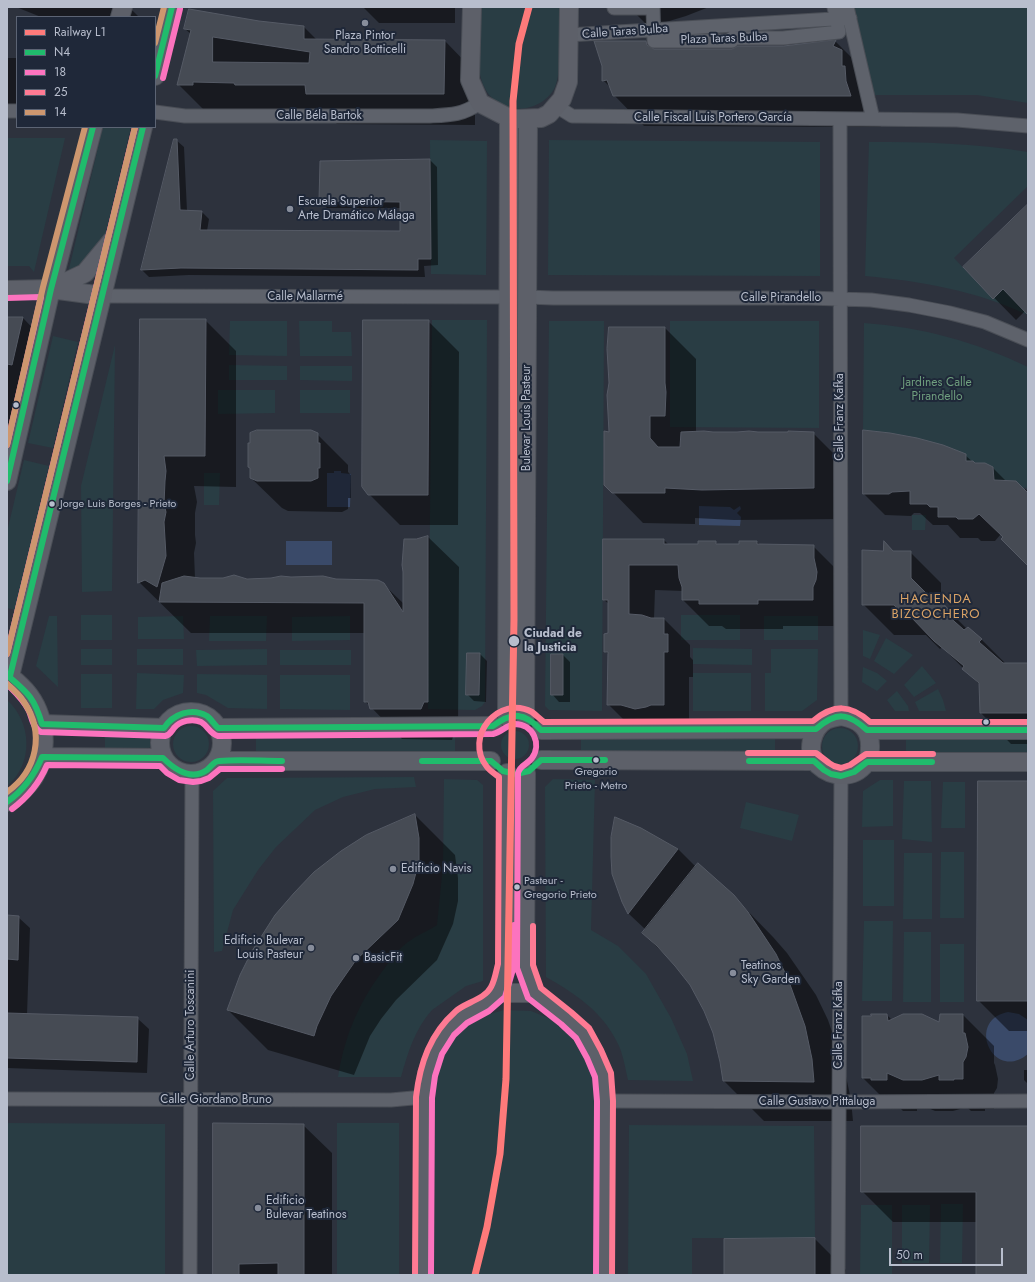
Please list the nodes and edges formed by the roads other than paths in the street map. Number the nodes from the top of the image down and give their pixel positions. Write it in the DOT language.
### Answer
graph roads {
  1 [pos="172,7"];
  2 [pos="472,7"];
  3 [pos="568,7"];
  4 [pos="614,7"];
  5 [pos="842,13"];
  6 [pos="654,30"];
  7 [pos="568,35"];
  8 [pos="156,72"];
  9 [pos="480,104"];
  10 [pos="556,106"];
  11 [pos="156,112"];
  12 [pos="509,118"];
  13 [pos="528,118"];
  14 [pos="840,119"];
  15 [pos="873,119"];
  16 [pos="1028,126"];
  17 [pos="143,128"];
  18 [pos="89,131"];
  19 [pos="117,236"];
  20 [pos="51,289"];
  21 [pos="7,290"];
  22 [pos="103,296"];
  23 [pos="508,297"];
  24 [pos="527,297"];
  25 [pos="840,298"];
  26 [pos="1028,340"];
  27 [pos="7,481"];
  28 [pos="8,675"];
  29 [pos="841,716"];
  30 [pos="525,717"];
  31 [pos="500,721"];
  32 [pos="42,724"];
  33 [pos="164,728"];
  34 [pos="218,728"];
  35 [pos="816,728"];
  36 [pos="541,730"];
  37 [pos="867,730"];
  38 [pos="1028,730"];
  39 [pos="42,757"];
  40 [pos="163,758"];
  41 [pos="541,760"];
  42 [pos="217,761"];
  43 [pos="491,761"];
  44 [pos="814,761"];
  45 [pos="867,762"];
  46 [pos="1028,762"];
  47 [pos="508,773"];
  48 [pos="526,773"];
  49 [pos="192,774"];
  50 [pos="841,776"];
  51 [pos="7,802"];
  52 [pos="498,993"];
  53 [pos="534,993"];
  54 [pos="424,1097"];
  55 [pos="7,1099"];
  56 [pos="191,1100"];
  57 [pos="605,1101"];
  58 [pos="1028,1101"];
  59 [pos="839,1102"];
  60 [pos="190,1275"];
  61 [pos="423,1275"];
  62 [pos="604,1275"];
  63 [pos="838,1275"];
  1 -- 8 [label="street"];
  2 -- 9 [label="street"];
  3 -- 7 [label="street"];
  4 -- 6 [label="street"];
  5 -- 6 [label="street, Plaza Taras Bulba"];
  5 -- 15 [label="street"];
  6 -- 7 [label="street, Calle Taras Bulba"];
  7 -- 10 [label="street"];
  9 -- 11 [label="street, Calle Béla Bartok"];
  9 -- 12 [label="street"];
  10 -- 13 [label="street"];
  10 -- 14 [label="street, Calle Fiscal Luis Portero García"];
  12 -- 13 [label="street"];
  12 -- 23 [label="street, Bulevar Louis Pasteur"];
  13 -- 24 [label="street, Bulevar Louis Pasteur"];
  14 -- 15 [label="street, Calle Fiscal Luis Portero García"];
  14 -- 25 [label="street, Calle Franz Kafka"];
  15 -- 16 [label="street, Calle Fiscal Luis Portero García"];
  17 -- 19 [label="street"];
  18 -- 20 [label="street"];
  19 -- 20 [label="street"];
  19 -- 22 [label="street"];
  20 -- 21 [label="street"];
  20 -- 22 [label="street"];
  20 -- 27 [label="street"];
  22 -- 23 [label="street, Calle Mallarmé"];
  22 -- 28 [label="street"];
  23 -- 31 [label="street, Bulevar Louis Pasteur"];
  24 -- 25 [label="street, Calle Pirandello"];
  24 -- 30 [label="street, Bulevar Louis Pasteur"];
  25 -- 26 [label="street, Calle Pirandello"];
  25 -- 29 [label="street, Calle Franz Kafka"];
  28 -- 32 [label="street"];
  29 -- 35 [label="street"];
  29 -- 37 [label="street"];
  30 -- 31 [label="street"];
  30 -- 36 [label="street"];
  31 -- 34 [label="street"];
  31 -- 43 [label="street"];
  32 -- 33 [label="street"];
  32 -- 39 [label="street"];
  33 -- 34 [label="street"];
  33 -- 40 [label="street"];
  34 -- 42 [label="street"];
  35 -- 36 [label="street"];
  35 -- 44 [label="street"];
  36 -- 41 [label="street"];
  37 -- 38 [label="street"];
  37 -- 45 [label="street"];
  39 -- 40 [label="street"];
  39 -- 51 [label="street"];
  40 -- 49 [label="street"];
  41 -- 44 [label="street"];
  41 -- 48 [label="street"];
  42 -- 43 [label="street"];
  42 -- 49 [label="street"];
  43 -- 47 [label="street"];
  44 -- 50 [label="street"];
  45 -- 46 [label="street"];
  45 -- 50 [label="street"];
  47 -- 48 [label="street"];
  47 -- 52 [label="street"];
  48 -- 53 [label="street"];
  49 -- 56 [label="street, Calle Arturo Toscanini"];
  50 -- 59 [label="street, Calle Franz Kafka"];
  52 -- 53 [label="street"];
  52 -- 54 [label="street"];
  53 -- 57 [label="street"];
  54 -- 56 [label="street, Calle Giordano Bruno"];
  54 -- 61 [label="street"];
  55 -- 56 [label="street, Calle Giordano Bruno"];
  56 -- 60 [label="street, Calle Arturo Toscanini"];
  57 -- 59 [label="street, Calle Gustavo Pittaluga"];
  57 -- 62 [label="street"];
  58 -- 59 [label="street, Calle Gustavo Pittaluga"];
  59 -- 63 [label="street, Calle Franz Kafka"];
}
